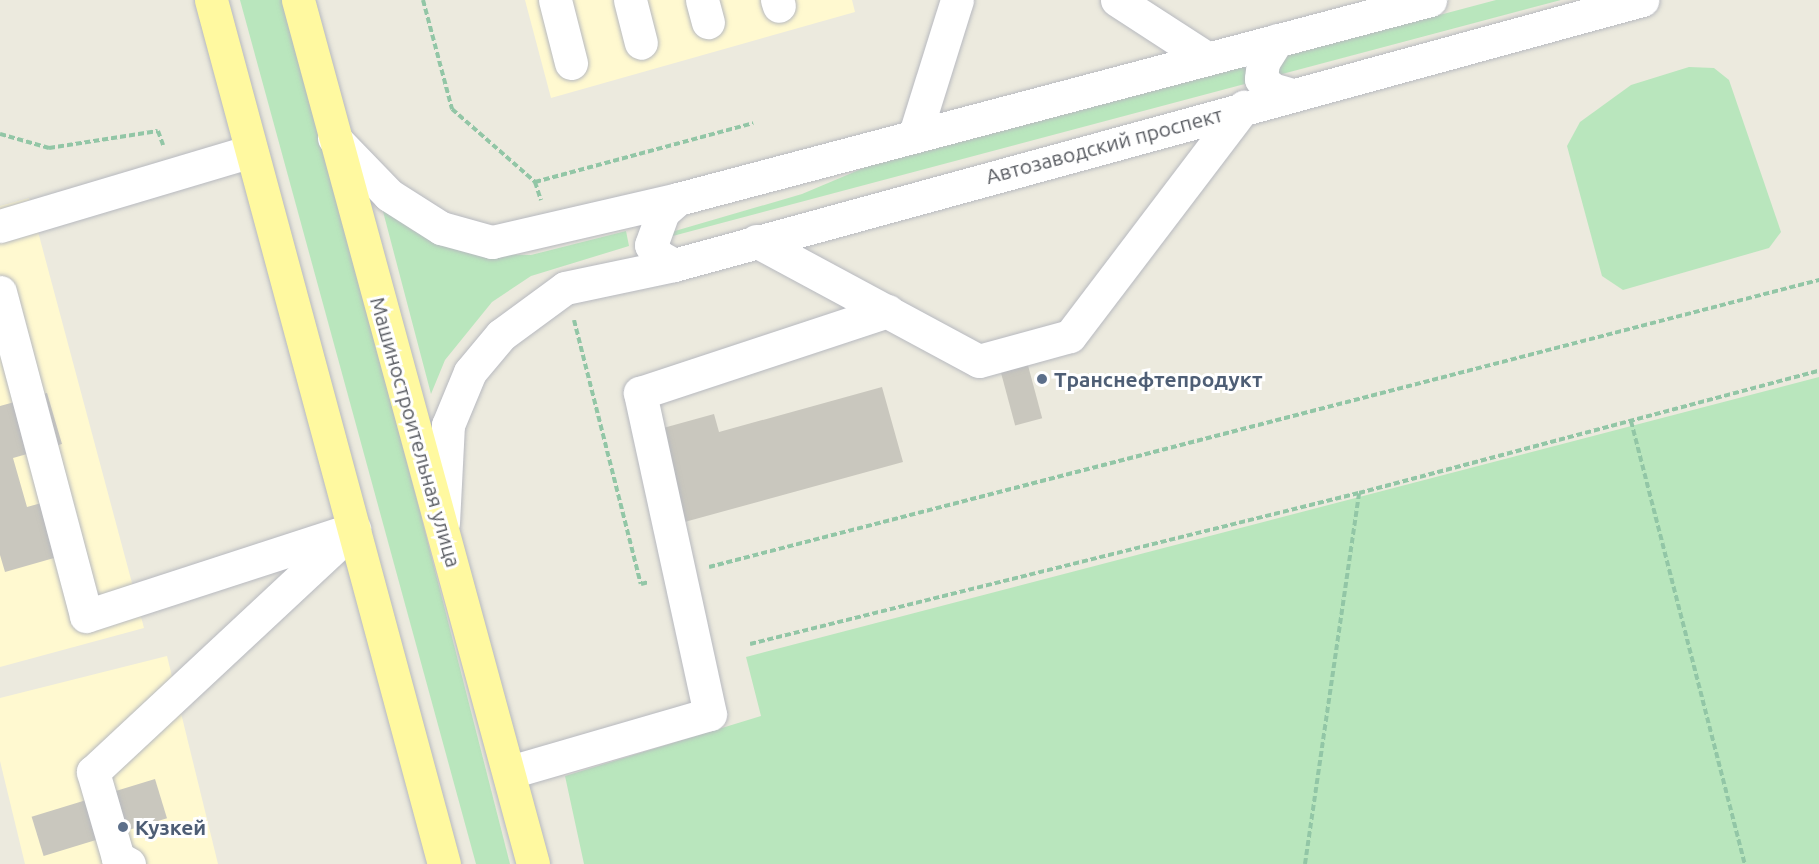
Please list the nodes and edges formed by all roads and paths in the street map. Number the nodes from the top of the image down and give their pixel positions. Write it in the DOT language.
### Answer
graph roads {
  1 [pos="211,0"];
  2 [pos="298,0"];
  3 [pos="423,0"];
  4 [pos="555,0"];
  5 [pos="630,0"];
  6 [pos="957,0"];
  7 [pos="1117,0"];
  8 [pos="1430,0"];
  9 [pos="1642,0"];
  10 [pos="1359,9"];
  11 [pos="1277,40"];
  12 [pos="641,43"];
  13 [pos="1205,57"];
  14 [pos="571,63"];
  15 [pos="1290,94"];
  16 [pos="1244,107"];
  17 [pos="753,123"];
  18 [pos="0,134"];
  19 [pos="915,134"];
  20 [pos="334,138"];
  21 [pos="251,151"];
  22 [pos="172,175"];
  23 [pos="536,182"];
  24 [pos="678,199"];
  25 [pos="546,217"];
  26 [pos="0,226"];
  27 [pos="756,241"];
  28 [pos="674,265"];
  29 [pos="1819,280"];
  30 [pos="0,292"];
  31 [pos="569,299"];
  32 [pos="888,311"];
  33 [pos="1819,371"];
  34 [pos="1631,421"];
  35 [pos="1359,493"];
  36 [pos="442,528"];
  37 [pos="354,529"];
  38 [pos="677,575"];
  39 [pos="750,644"];
  40 [pos="510,772"];
  41 [pos="129,864"];
  42 [pos="444,864"];
  43 [pos="533,864"];
  44 [pos="1305,864"];
  45 [pos="1745,864"];
  1 -- 21 [label="main road"];
  2 -- 20 [label="main road, Машиностроительная улица"];
  3 -- 23 [label="path"];
  4 -- 14 [label="street"];
  5 -- 12 [label="street"];
  6 -- 19 [label="street"];
  7 -- 13 [label="street"];
  8 -- 10 [label="street"];
  9 -- 15 [label="street, Автозаводский проспект"];
  10 -- 11 [label="street"];
  11 -- 13 [label="street"];
  11 -- 15 [label="street"];
  13 -- 19 [label="street"];
  15 -- 16 [label="street, Автозаводский проспект"];
  16 -- 27 [label="street, Автозаводский проспект"];
  16 -- 32 [label="street"];
  17 -- 23 [label="path"];
  18 -- 22 [label="path"];
  19 -- 24 [label="street"];
  20 -- 25 [label="street"];
  20 -- 36 [label="main road, Машиностроительная улица"];
  21 -- 22 [label="street"];
  21 -- 37 [label="main road"];
  22 -- 26 [label="street"];
  23 -- 25 [label="path"];
  24 -- 25 [label="street"];
  24 -- 28 [label="street"];
  27 -- 28 [label="street, Автозаводский проспект"];
  27 -- 32 [label="street"];
  28 -- 31 [label="street, Автозаводский проспект"];
  29 -- 38 [label="path"];
  30 -- 37 [label="street"];
  31 -- 36 [label="street"];
  31 -- 38 [label="path"];
  32 -- 38 [label="street"];
  33 -- 34 [label="path"];
  34 -- 35 [label="path"];
  34 -- 45 [label="path"];
  35 -- 39 [label="path"];
  35 -- 44 [label="path"];
  36 -- 40 [label="main road, Машиностроительная улица"];
  37 -- 41 [label="street"];
  37 -- 42 [label="main road"];
  38 -- 40 [label="street"];
  40 -- 43 [label="main road, Машиностроительная улица"];
}
